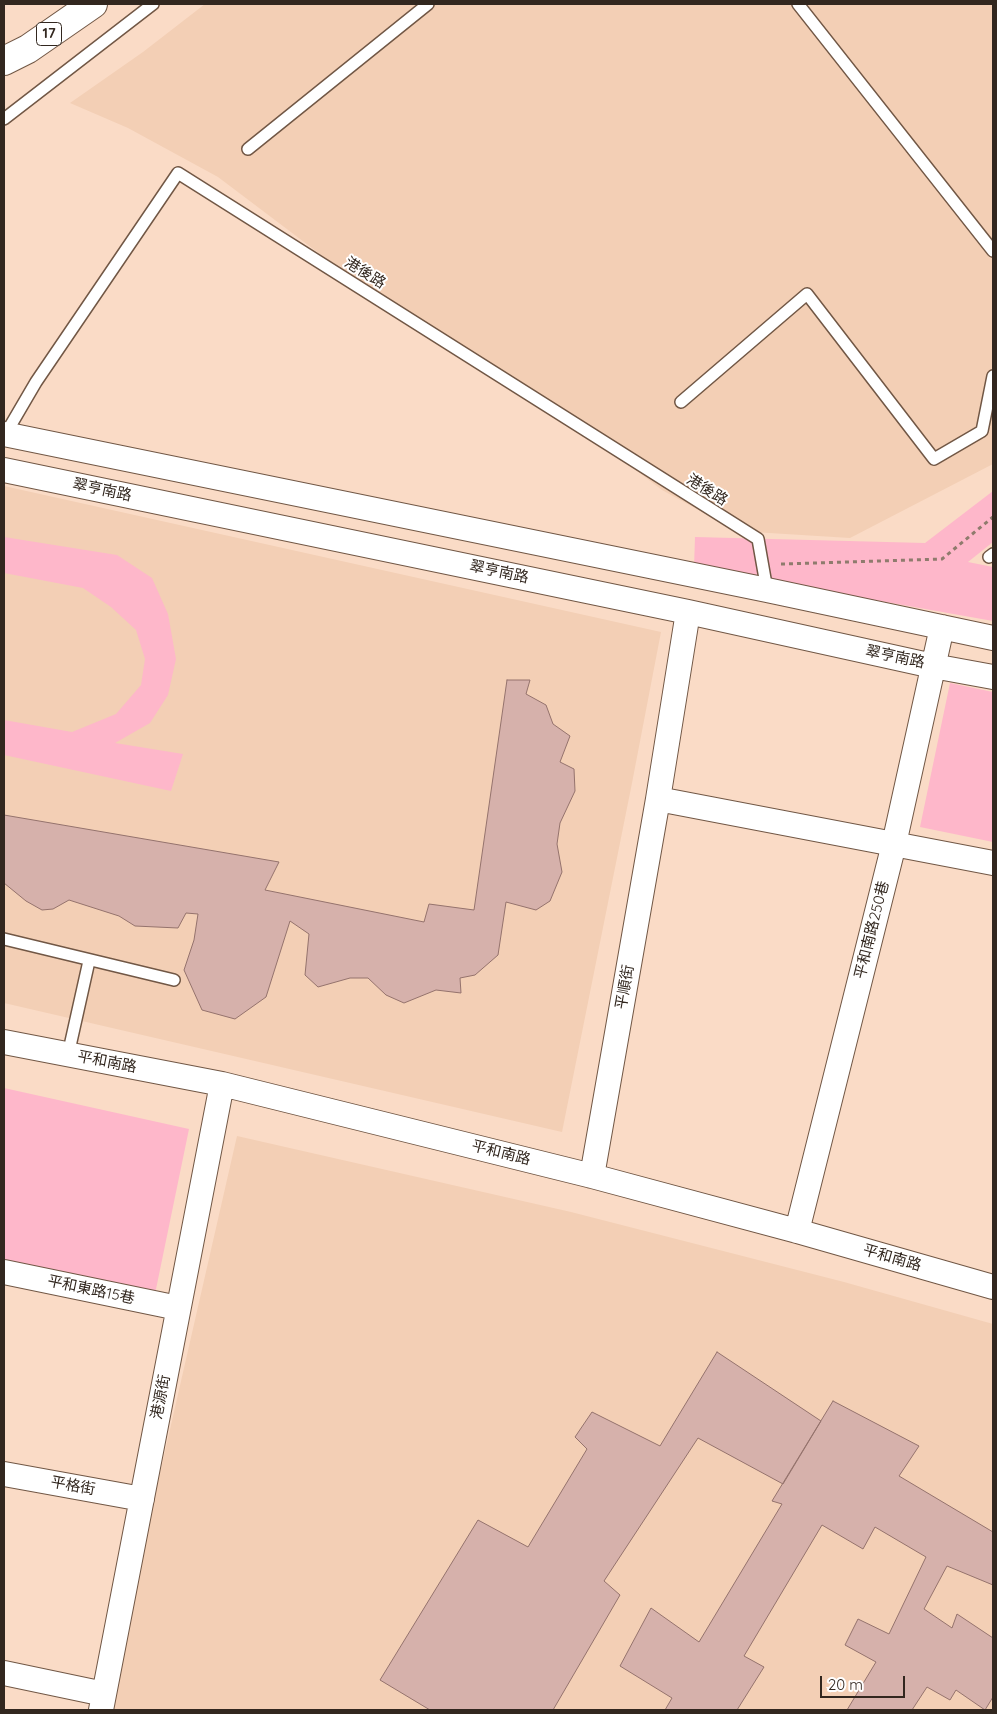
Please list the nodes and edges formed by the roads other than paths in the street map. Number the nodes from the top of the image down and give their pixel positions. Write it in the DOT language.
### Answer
graph roads {
  1 [pos="93,4"];
  2 [pos="152,4"];
  3 [pos="428,4"];
  4 [pos="798,4"];
  5 [pos="4,62"];
  6 [pos="4,119"];
  7 [pos="248,150"];
  8 [pos="993,251"];
  9 [pos="993,376"];
  10 [pos="681,402"];
  11 [pos="4,435"];
  12 [pos="4,470"];
  13 [pos="765,578"];
  14 [pos="688,612"];
  15 [pos="942,627"];
  16 [pos="993,638"];
  17 [pos="933,666"];
  18 [pos="993,677"];
  19 [pos="658,799"];
  20 [pos="894,844"];
  21 [pos="993,863"];
  22 [pos="4,940"];
  23 [pos="89,961"];
  24 [pos="174,980"];
  25 [pos="4,1042"];
  26 [pos="68,1055"];
  27 [pos="222,1084"];
  28 [pos="592,1176"];
  29 [pos="797,1231"];
  30 [pos="4,1272"];
  31 [pos="993,1287"];
  32 [pos="178,1308"];
  33 [pos="4,1474"];
  34 [pos="142,1499"];
  35 [pos="4,1673"];
  36 [pos="102,1702"];
  1 -- 5 [label="main road, 17"];
  2 -- 6 [label="lane"];
  3 -- 7 [label="lane"];
  4 -- 8 [label="lane"];
  9 -- 10 [label="lane"];
  11 -- 13 [label="street"];
  11 -- 13 [label="lane, 港後路"];
  12 -- 14 [label="street, 翠亨南路"];
  13 -- 15 [label="street"];
  14 -- 17 [label="street, 翠亨南路"];
  14 -- 19 [label="street, 平順街"];
  15 -- 16 [label="street"];
  15 -- 17 [label="street, 平和南路250巷"];
  17 -- 18 [label="street, 翠亨南路"];
  17 -- 20 [label="street, 平和南路250巷"];
  19 -- 20 [label="street"];
  19 -- 28 [label="street, 平順街"];
  20 -- 21 [label="street"];
  20 -- 29 [label="street, 平和南路250巷"];
  22 -- 23 [label="lane"];
  23 -- 24 [label="lane"];
  23 -- 26 [label="lane"];
  25 -- 26 [label="street, 平和南路"];
  26 -- 27 [label="street, 平和南路"];
  27 -- 28 [label="street, 平和南路"];
  27 -- 32 [label="street, 港源街"];
  28 -- 29 [label="street, 平和南路"];
  29 -- 31 [label="street, 平和南路"];
  30 -- 32 [label="street, 平和東路15巷"];
  32 -- 34 [label="street, 港源街"];
  33 -- 34 [label="street, 平格街"];
  34 -- 36 [label="street, 港源街"];
  35 -- 36 [label="street"];
}
